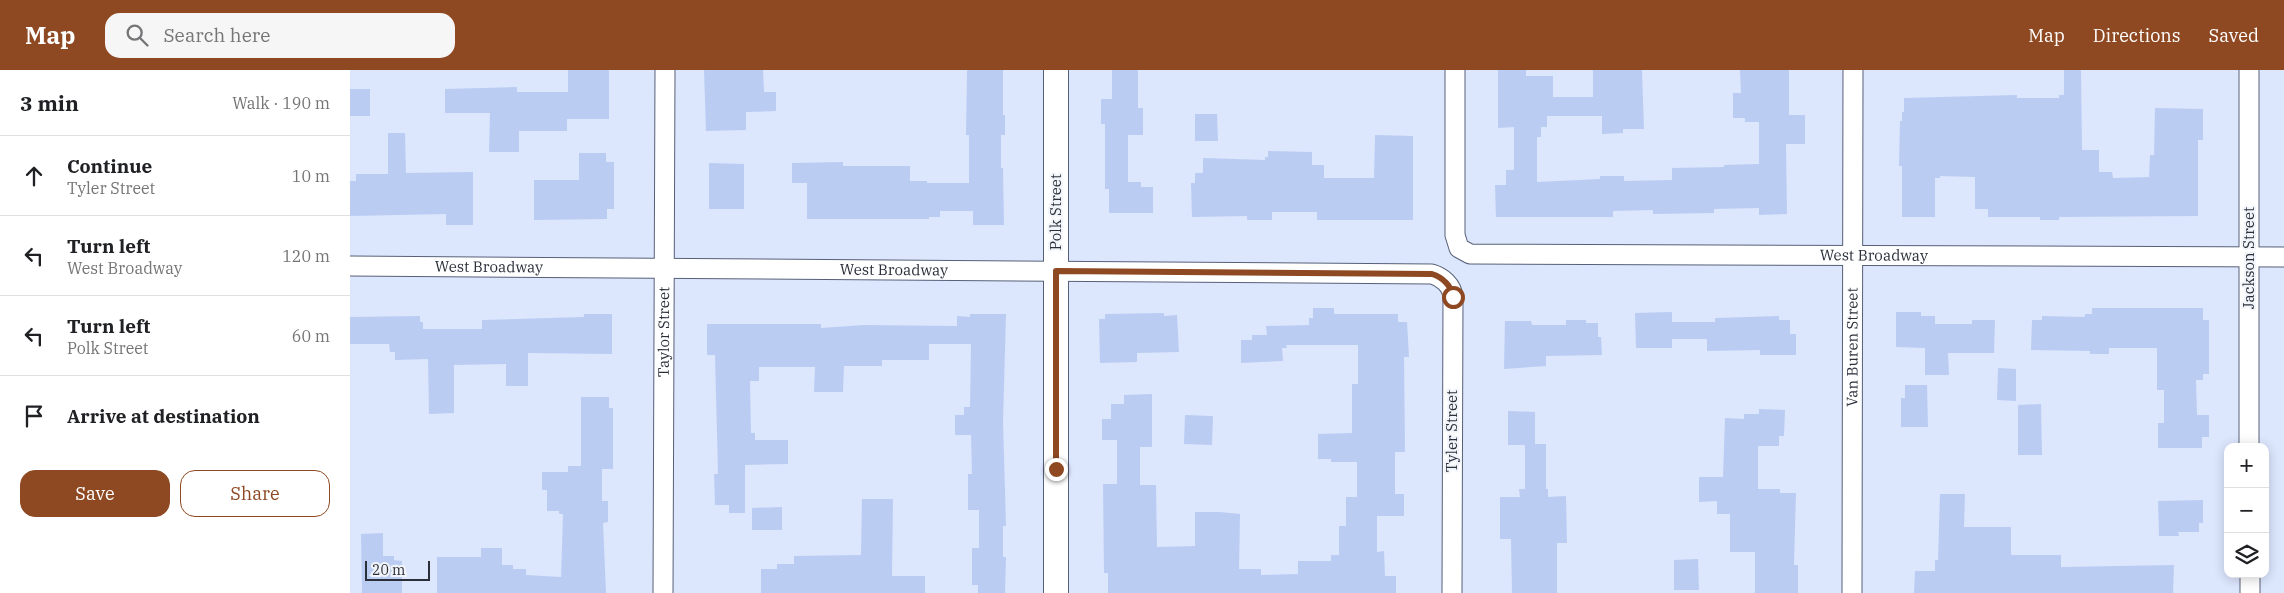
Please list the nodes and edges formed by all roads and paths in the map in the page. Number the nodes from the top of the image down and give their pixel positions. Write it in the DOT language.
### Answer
graph roads {
  1 [pos="665,70"];
  2 [pos="1056,70"];
  3 [pos="1455,70"];
  4 [pos="1853,70"];
  5 [pos="2249,70"];
  6 [pos="1853,256"];
  7 [pos="2249,257"];
  8 [pos="2284,257"];
  9 [pos="350,266"];
  10 [pos="664,268"];
  11 [pos="1056,271"];
  12 [pos="1438,275"];
  13 [pos="2249,443"];
  14 [pos="2250,578"];
  15 [pos="663,593"];
  16 [pos="1056,593"];
  17 [pos="1452,593"];
  18 [pos="1852,593"];
  19 [pos="2250,593"];
  1 -- 10 [label="street, Taylor Street"];
  2 -- 11 [label="street, Polk Street"];
  3 -- 6 [label="street, West Broadway"];
  4 -- 6 [label="street, Van Buren Street"];
  5 -- 7 [label="street, Jackson Street"];
  6 -- 7 [label="street, West Broadway"];
  6 -- 18 [label="street, Van Buren Street"];
  7 -- 8 [label="street, West Broadway"];
  7 -- 13 [label="street, Jackson Street"];
  9 -- 10 [label="street, West Broadway"];
  10 -- 11 [label="street, West Broadway"];
  10 -- 15 [label="street, Taylor Street"];
  11 -- 12 [label="street, West Broadway"];
  11 -- 16 [label="street, Polk Street"];
  12 -- 17 [label="street, Tyler Street"];
  14 -- 19 [label="street"];
}
